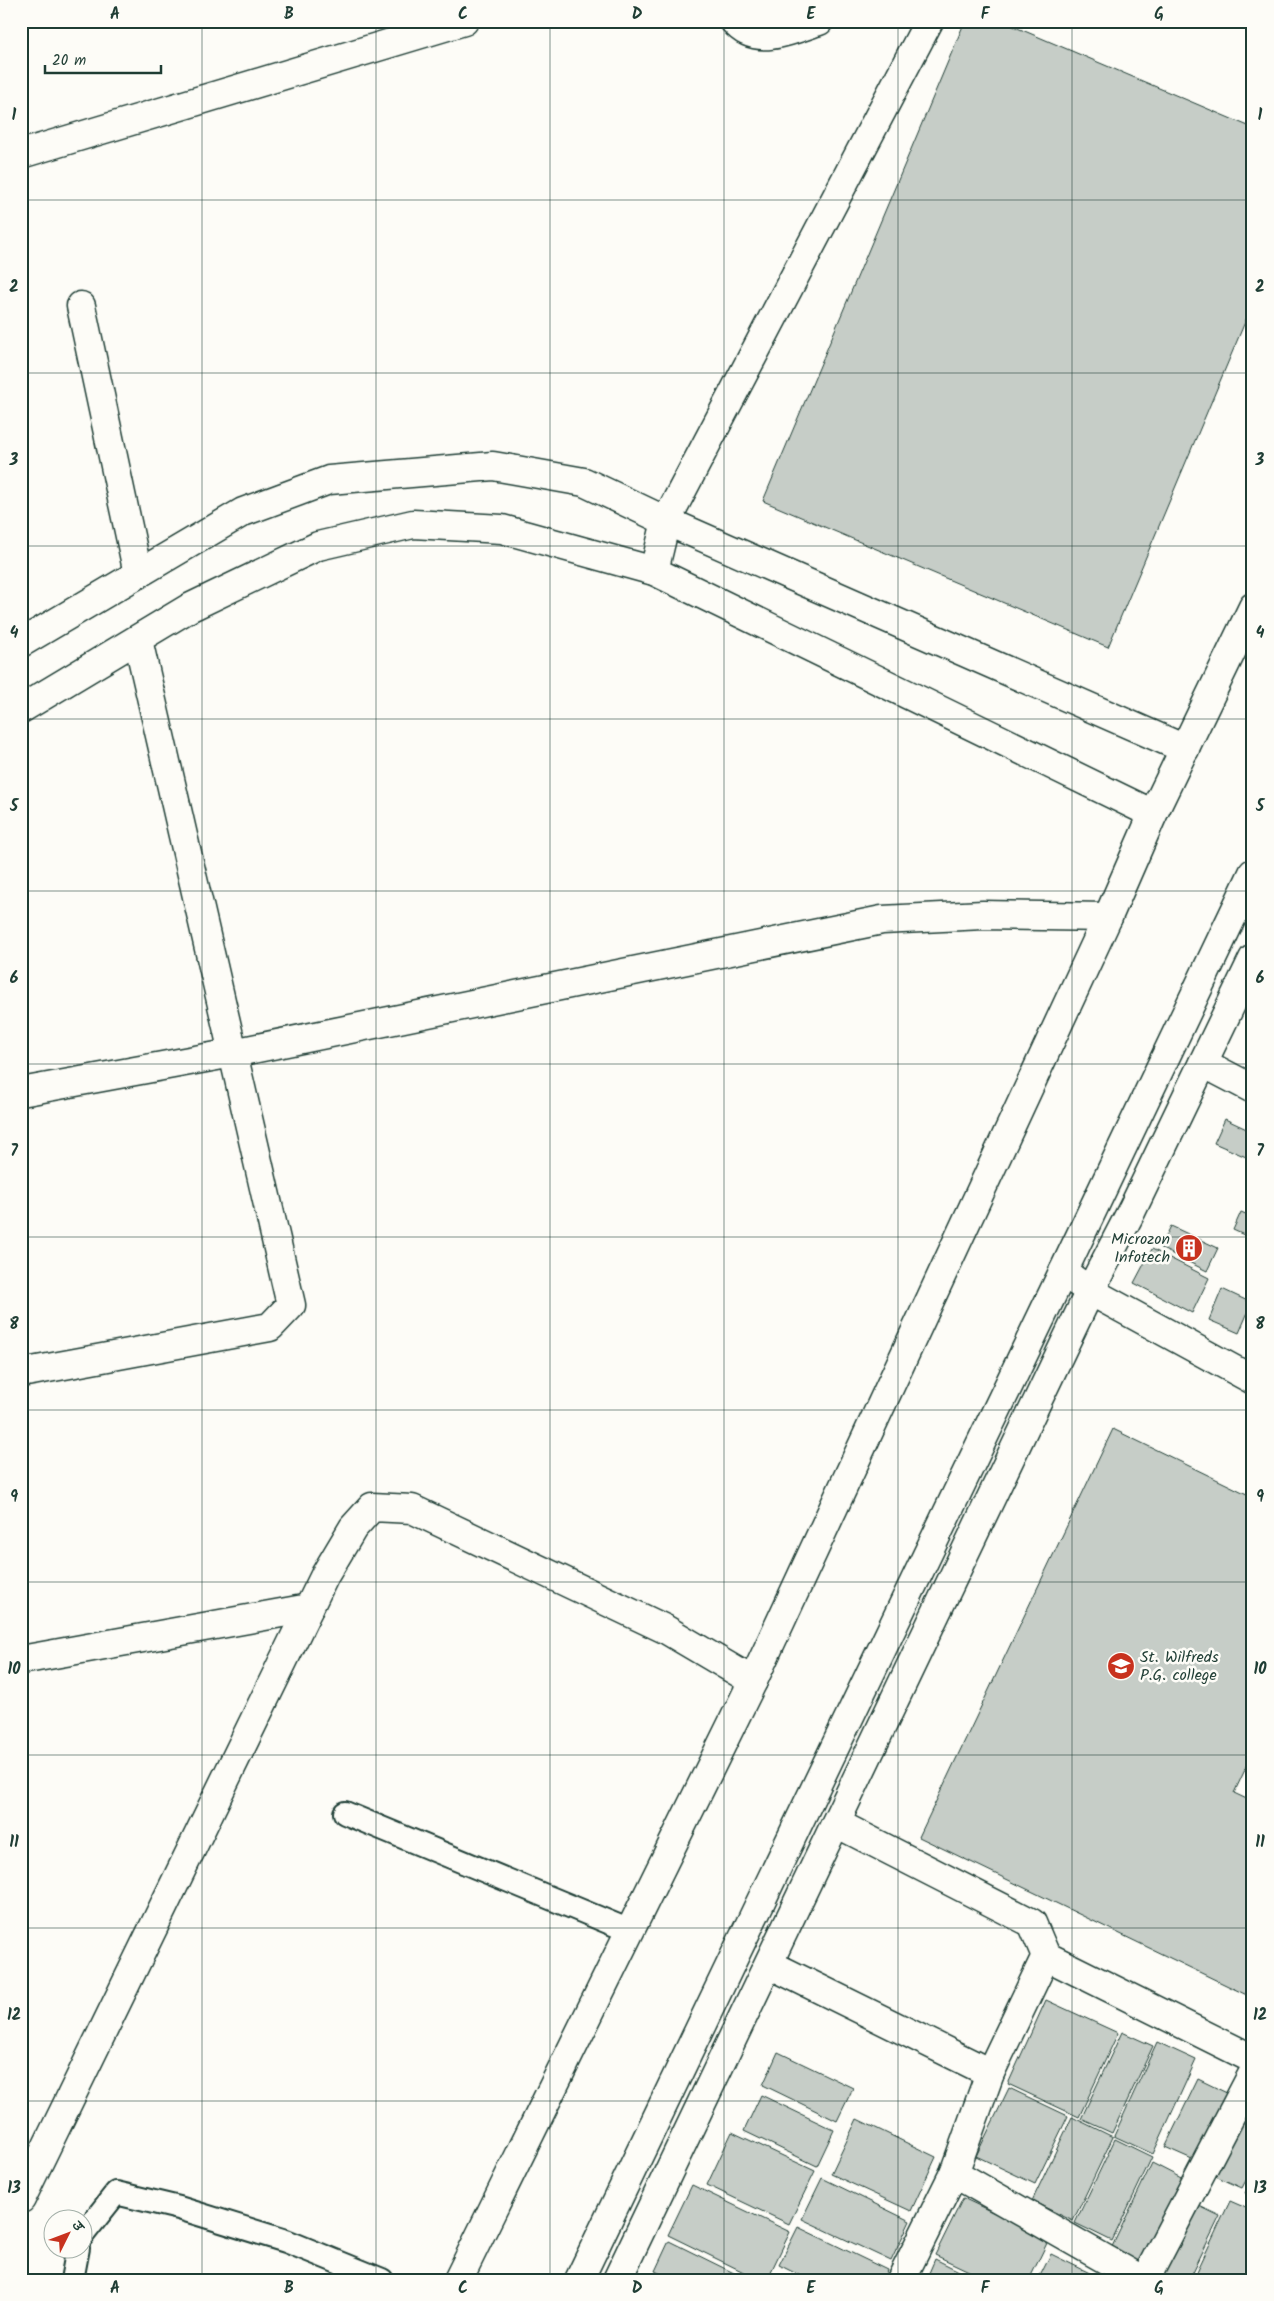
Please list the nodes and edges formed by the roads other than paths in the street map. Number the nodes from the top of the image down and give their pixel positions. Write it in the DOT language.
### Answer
graph roads {
  1 [pos="464,21"];
  2 [pos="734,21"];
  3 [pos="819,21"];
  4 [pos="929,21"];
  5 [pos="21,154"];
  6 [pos="81,306"];
  7 [pos="666,521"];
  8 [pos="654,571"];
  9 [pos="138,574"];
  10 [pos="1253,607"];
  11 [pos="138,640"];
  12 [pos="21,643"];
  13 [pos="21,710"];
  14 [pos="1185,749"];
  15 [pos="1153,814"];
  16 [pos="1253,873"];
  17 [pos="1108,917"];
  18 [pos="1253,959"];
  19 [pos="233,1053"];
  20 [pos="1203,1063"];
  21 [pos="1253,1089"];
  22 [pos="21,1092"];
  23 [pos="1063,1272"];
  24 [pos="1090,1291"];
  25 [pos="21,1373"];
  26 [pos="1253,1380"];
  27 [pos="309,1608"];
  28 [pos="21,1660"];
  29 [pos="753,1681"];
  30 [pos="345,1813"];
  31 [pos="836,1824"];
  32 [pos="630,1931"];
  33 [pos="1046,1956"];
  34 [pos="769,1964"];
  35 [pos="1253,2059"];
  36 [pos="990,2073"];
  37 [pos="1253,2073"];
  38 [pos="954,2173"];
  39 [pos="21,2199"];
  40 [pos="92,2223"];
  41 [pos="76,2258"];
  42 [pos="72,2280"];
  43 [pos="382,2280"];
  44 [pos="458,2280"];
  45 [pos="579,2280"];
  46 [pos="617,2280"];
  47 [pos="901,2280"];
  48 [pos="1144,2280"];
  1 -- 5 [label="main road"];
  2 -- 3 [label="main road"];
  4 -- 7 [label="main road"];
  6 -- 9 [label="main road"];
  7 -- 8 [label="main road"];
  7 -- 9 [label="main road"];
  7 -- 14 [label="main road"];
  8 -- 11 [label="main road"];
  8 -- 15 [label="main road"];
  9 -- 12 [label="main road"];
  10 -- 14 [label="main road"];
  11 -- 13 [label="main road"];
  11 -- 19 [label="main road"];
  14 -- 15 [label="main road"];
  15 -- 17 [label="main road"];
  16 -- 23 [label="main road"];
  17 -- 19 [label="main road"];
  17 -- 29 [label="main road"];
  18 -- 20 [label="main road"];
  19 -- 22 [label="main road"];
  19 -- 25 [label="main road"];
  20 -- 21 [label="main road"];
  20 -- 24 [label="main road"];
  23 -- 24 [label="main road"];
  23 -- 45 [label="main road"];
  24 -- 26 [label="main road"];
  24 -- 31 [label="main road"];
  27 -- 28 [label="main road"];
  27 -- 29 [label="main road"];
  27 -- 39 [label="main road"];
  29 -- 32 [label="main road"];
  30 -- 32 [label="lane"];
  31 -- 33 [label="main road"];
  31 -- 34 [label="main road"];
  32 -- 44 [label="main road"];
  33 -- 35 [label="main road"];
  33 -- 36 [label="main road"];
  34 -- 36 [label="main road"];
  34 -- 46 [label="main road"];
  36 -- 38 [label="main road"];
  37 -- 48 [label="main road"];
  38 -- 47 [label="main road"];
  38 -- 48 [label="main road"];
  40 -- 43 [label="lane"];
  41 -- 42 [label="lane"];
}
